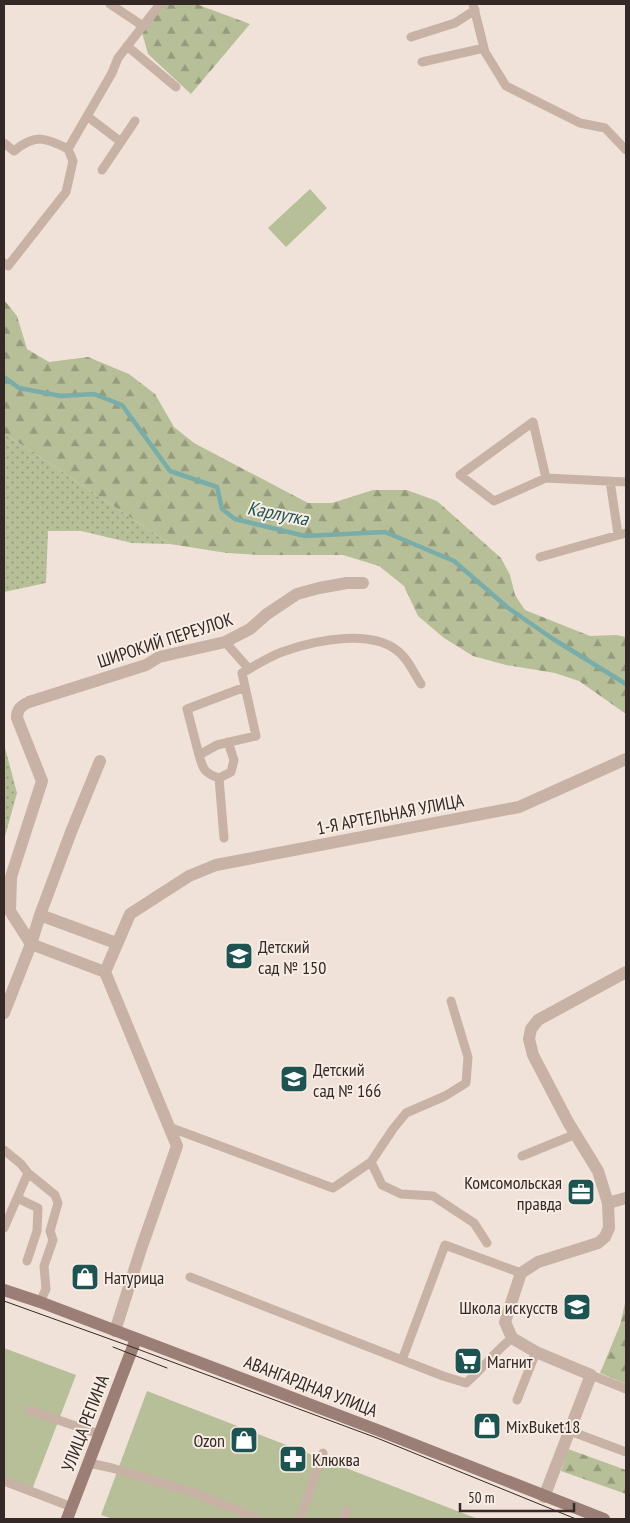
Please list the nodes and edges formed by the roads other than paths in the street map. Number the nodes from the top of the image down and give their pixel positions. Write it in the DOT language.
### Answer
graph roads {
  1 [pos="110,4"];
  2 [pos="160,4"];
  3 [pos="474,7"];
  4 [pos="143,26"];
  5 [pos="411,37"];
  6 [pos="127,46"];
  7 [pos="484,48"];
  8 [pos="422,62"];
  9 [pos="176,87"];
  10 [pos="87,116"];
  11 [pos="135,121"];
  12 [pos="121,142"];
  13 [pos="4,143"];
  14 [pos="68,149"];
  15 [pos="626,150"];
  16 [pos="102,170"];
  17 [pos="4,263"];
  18 [pos="546,478"];
  19 [pos="610,481"];
  20 [pos="626,482"];
  21 [pos="622,534"];
  22 [pos="540,557"];
  23 [pos="363,583"];
  24 [pos="225,642"];
  25 [pos="249,669"];
  26 [pos="421,684"];
  27 [pos="245,686"];
  28 [pos="228,742"];
  29 [pos="198,755"];
  30 [pos="626,759"];
  31 [pos="100,761"];
  32 [pos="219,778"];
  33 [pos="224,838"];
  34 [pos="40,915"];
  35 [pos="116,943"];
  36 [pos="31,944"];
  37 [pos="105,972"];
  38 [pos="626,972"];
  39 [pos="451,1002"];
  40 [pos="4,1013"];
  41 [pos="169,1127"];
  42 [pos="576,1134"];
  43 [pos="4,1150"];
  44 [pos="522,1156"];
  45 [pos="372,1162"];
  46 [pos="28,1173"];
  47 [pos="17,1198"];
  48 [pos="626,1198"];
  49 [pos="608,1203"];
  50 [pos="4,1228"];
  51 [pos="487,1243"];
  52 [pos="27,1261"];
  53 [pos="521,1273"];
  54 [pos="190,1277"];
  55 [pos="4,1290"];
  56 [pos="40,1302"];
  57 [pos="115,1330"];
  58 [pos="512,1338"];
  59 [pos="136,1339"];
  60 [pos="536,1352"];
  61 [pos="402,1360"];
  62 [pos="591,1375"];
  63 [pos="626,1389"];
  64 [pos="517,1400"];
  65 [pos="29,1410"];
  66 [pos="570,1431"];
  67 [pos="100,1434"];
  68 [pos="626,1452"];
  69 [pos="323,1453"];
  70 [pos="89,1463"];
  71 [pos="4,1481"];
  72 [pos="544,1497"];
  73 [pos="72,1507"];
  74 [pos="68,1519"];
  75 [pos="258,1519"];
  76 [pos="300,1519"];
  77 [pos="604,1519"];
  1 -- 4 [label="lane"];
  2 -- 4 [label="lane"];
  3 -- 5 [label="lane"];
  3 -- 7 [label="lane"];
  4 -- 6 [label="lane"];
  6 -- 9 [label="lane"];
  6 -- 10 [label="lane"];
  7 -- 8 [label="lane"];
  7 -- 15 [label="lane"];
  10 -- 12 [label="lane"];
  10 -- 14 [label="lane"];
  11 -- 12 [label="lane"];
  12 -- 16 [label="lane"];
  13 -- 14 [label="lane"];
  14 -- 17 [label="lane"];
  18 -- 18 [label="lane"];
  18 -- 19 [label="lane"];
  19 -- 20 [label="lane"];
  19 -- 21 [label="lane"];
  21 -- 22 [label="lane"];
  23 -- 24 [label="street, ШИРОКИЙ ПЕРЕУЛОК"];
  24 -- 25 [label="lane"];
  24 -- 36 [label="street, ШИРОКИЙ ПЕРЕУЛОК"];
  25 -- 26 [label="lane"];
  25 -- 27 [label="lane"];
  27 -- 28 [label="lane"];
  27 -- 29 [label="lane"];
  28 -- 29 [label="lane"];
  28 -- 32 [label="lane"];
  29 -- 32 [label="lane"];
  30 -- 35 [label="street, 1-Я АРТЕЛЬНАЯ УЛИЦА"];
  31 -- 34 [label="street"];
  32 -- 33 [label="lane"];
  34 -- 35 [label="street"];
  34 -- 36 [label="street"];
  35 -- 37 [label="street, 1-Я АРТЕЛЬНАЯ УЛИЦА"];
  36 -- 37 [label="street"];
  36 -- 40 [label="street"];
  37 -- 41 [label="street"];
  38 -- 42 [label="street"];
  39 -- 45 [label="lane"];
  41 -- 45 [label="lane"];
  41 -- 57 [label="street"];
  42 -- 44 [label="lane"];
  42 -- 49 [label="street"];
  43 -- 46 [label="lane"];
  45 -- 51 [label="lane"];
  46 -- 47 [label="lane"];
  46 -- 56 [label="lane"];
  47 -- 50 [label="lane"];
  47 -- 52 [label="lane"];
  48 -- 49 [label="street"];
  49 -- 53 [label="street"];
  53 -- 58 [label="street"];
  53 -- 61 [label="lane"];
  54 -- 61 [label="lane"];
  55 -- 56 [label="street, АВАНГАРДНАЯ УЛИЦА"];
  56 -- 57 [label="street, АВАНГАРДНАЯ УЛИЦА"];
  57 -- 59 [label="street, АВАНГАРДНАЯ УЛИЦА"];
  58 -- 60 [label="street"];
  58 -- 61 [label="lane"];
  59 -- 67 [label="street, УЛИЦА РЕПИНА"];
  59 -- 72 [label="street, АВАНГАРДНАЯ УЛИЦА"];
  60 -- 62 [label="street"];
  60 -- 64 [label="lane"];
  62 -- 63 [label="lane"];
  62 -- 66 [label="street"];
  65 -- 67 [label="lane"];
  66 -- 68 [label="lane"];
  66 -- 72 [label="street"];
  67 -- 70 [label="street, УЛИЦА РЕПИНА"];
  69 -- 76 [label="lane"];
  70 -- 73 [label="street, УЛИЦА РЕПИНА"];
  70 -- 75 [label="lane"];
  71 -- 73 [label="lane"];
  72 -- 77 [label="street, АВАНГАРДНАЯ УЛИЦА"];
  73 -- 74 [label="street, УЛИЦА РЕПИНА"];
}
